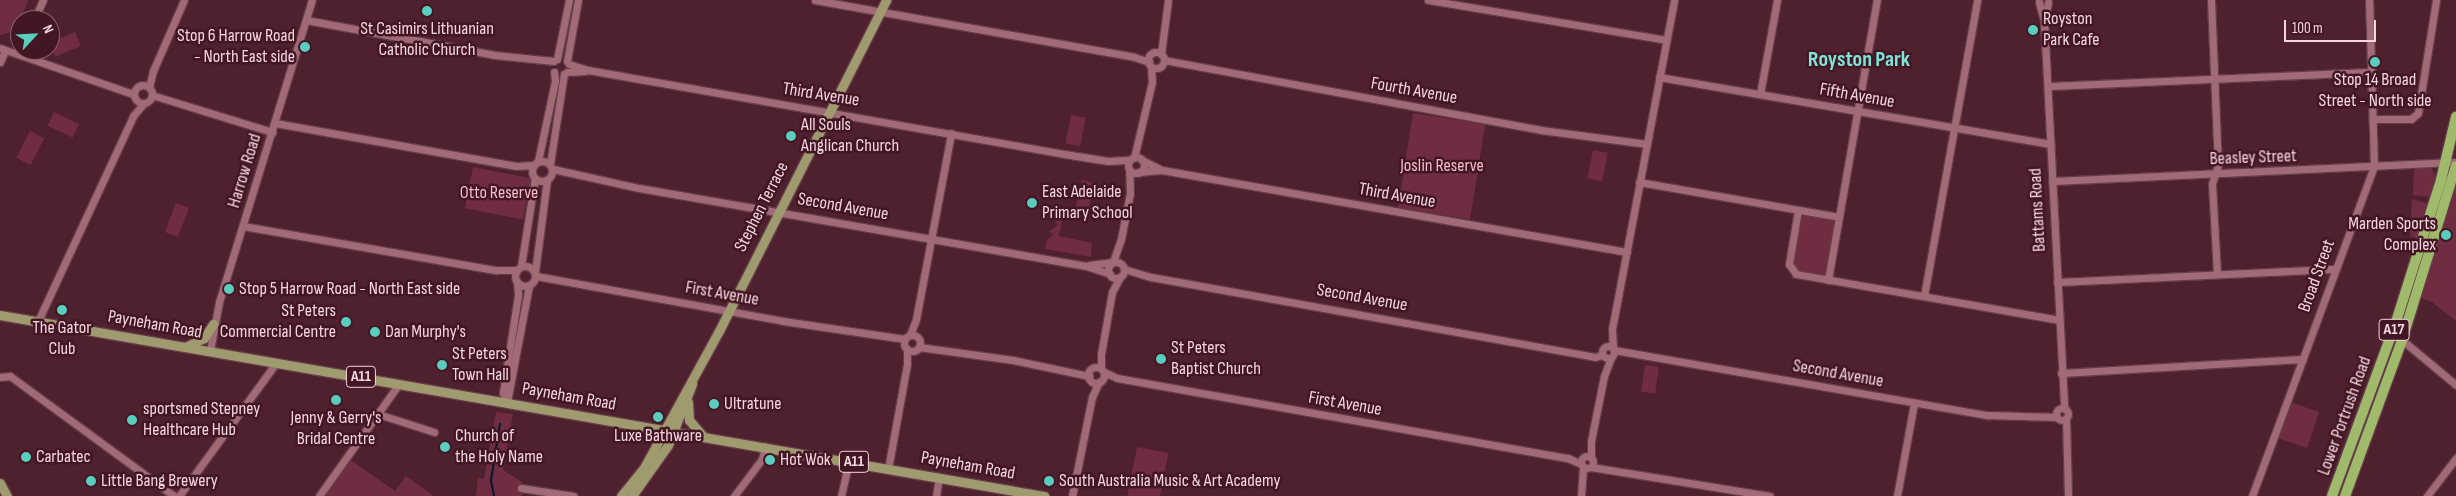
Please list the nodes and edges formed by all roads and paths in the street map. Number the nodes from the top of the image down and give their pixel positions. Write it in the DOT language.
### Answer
graph roads {
  1 [pos="184,0"];
  2 [pos="312,0"];
  3 [pos="569,0"];
  4 [pos="578,0"];
  5 [pos="815,0"];
  6 [pos="886,0"];
  7 [pos="1168,0"];
  8 [pos="1428,0"];
  9 [pos="1674,0"];
  10 [pos="1777,0"];
  11 [pos="1877,0"];
  12 [pos="1978,0"];
  13 [pos="2211,0"];
  14 [pos="2369,0"];
  15 [pos="2436,0"];
  16 [pos="2037,1"];
  17 [pos="2049,1"];
  18 [pos="881,12"];
  19 [pos="306,20"];
  20 [pos="2044,21"];
  21 [pos="1666,40"];
  22 [pos="2,50"];
  23 [pos="40,60"];
  24 [pos="1156,61"];
  25 [pos="0,62"];
  26 [pos="568,62"];
  27 [pos="554,65"];
  28 [pos="588,70"];
  29 [pos="2372,72"];
  30 [pos="566,73"];
  31 [pos="1659,77"];
  32 [pos="2214,79"];
  33 [pos="146,86"];
  34 [pos="2048,86"];
  35 [pos="134,94"];
  36 [pos="1760,94"];
  37 [pos="151,98"];
  38 [pos="143,104"];
  39 [pos="830,111"];
  40 [pos="1857,112"];
  41 [pos="133,116"];
  42 [pos="2456,117"];
  43 [pos="2374,119"];
  44 [pos="275,123"];
  45 [pos="1954,128"];
  46 [pos="1142,130"];
  47 [pos="272,132"];
  48 [pos="951,133"];
  49 [pos="1647,144"];
  50 [pos="2050,144"];
  51 [pos="1132,159"];
  52 [pos="1142,160"];
  53 [pos="1108,161"];
  54 [pos="2451,162"];
  55 [pos="536,163"];
  56 [pos="516,166"];
  57 [pos="2374,166"];
  58 [pos="2456,166"];
  59 [pos="1129,170"];
  60 [pos="1162,170"];
  61 [pos="550,172"];
  62 [pos="1139,172"];
  63 [pos="2215,174"];
  64 [pos="534,176"];
  65 [pos="2441,180"];
  66 [pos="2052,181"];
  67 [pos="1640,182"];
  68 [pos="1130,193"];
  69 [pos="2448,194"];
  70 [pos="2434,204"];
  71 [pos="1798,210"];
  72 [pos="778,211"];
  73 [pos="1839,218"];
  74 [pos="243,226"];
  75 [pos="932,238"];
  76 [pos="1121,239"];
  77 [pos="1627,252"];
  78 [pos="1113,262"];
  79 [pos="1086,266"];
  80 [pos="519,268"];
  81 [pos="496,270"];
  82 [pos="2334,270"];
  83 [pos="1122,271"];
  84 [pos="2218,274"];
  85 [pos="1110,275"];
  86 [pos="534,278"];
  87 [pos="516,280"];
  88 [pos="1828,280"];
  89 [pos="2057,282"];
  90 [pos="1112,292"];
  91 [pos="1924,296"];
  92 [pos="729,310"];
  93 [pos="0,315"];
  94 [pos="2059,320"];
  95 [pos="38,321"];
  96 [pos="2396,322"];
  97 [pos="213,324"];
  98 [pos="2402,340"];
  99 [pos="912,343"];
  100 [pos="184,347"];
  101 [pos="2387,350"];
  102 [pos="210,351"];
  103 [pos="1608,352"];
  104 [pos="2303,359"];
  105 [pos="276,363"];
  106 [pos="2061,374"];
  107 [pos="695,375"];
  108 [pos="1096,375"];
  109 [pos="0,377"];
  110 [pos="399,384"];
  111 [pos="2456,385"];
  112 [pos="688,396"];
  113 [pos="507,402"];
  114 [pos="1914,403"];
  115 [pos="378,414"];
  116 [pos="2060,414"];
  117 [pos="664,430"];
  118 [pos="434,432"];
  119 [pos="674,432"];
  120 [pos="705,437"];
  121 [pos="765,446"];
  122 [pos="2456,458"];
  123 [pos="849,462"];
  124 [pos="1587,462"];
  125 [pos="888,469"];
  126 [pos="939,478"];
  127 [pos="0,482"];
  128 [pos="522,488"];
  129 [pos="1034,495"];
  130 [pos="7,496"];
  131 [pos="174,496"];
  132 [pos="179,496"];
  133 [pos="318,496"];
  134 [pos="573,496"];
  135 [pos="621,496"];
  136 [pos="632,496"];
  137 [pos="734,496"];
  138 [pos="841,496"];
  139 [pos="936,496"];
  140 [pos="1044,496"];
  141 [pos="1072,496"];
  142 [pos="1581,496"];
  143 [pos="1770,496"];
  144 [pos="1898,496"];
  145 [pos="2068,496"];
  146 [pos="2252,496"];
  147 [pos="2332,496"];
  148 [pos="2345,496"];
  149 [pos="2427,496"];
  1 -- 33 [label="street"];
  2 -- 19 [label="street, Harrow Road"];
  3 -- 27 [label="street"];
  4 -- 26 [label="street"];
  5 -- 18 [label="street, Fourth Avenue"];
  6 -- 18 [label="main road, Stephen Terrace"];
  7 -- 24 [label="street"];
  8 -- 21 [label="street"];
  9 -- 21 [label="street"];
  10 -- 36 [label="street"];
  11 -- 40 [label="street"];
  12 -- 45 [label="street"];
  13 -- 32 [label="street"];
  14 -- 29 [label="street, Broad Street"];
  15 -- 43 [label="street"];
  16 -- 17 [label="street"];
  16 -- 20 [label="street, Battams Road"];
  17 -- 20 [label="street, Battams Road"];
  18 -- 24 [label="street, Fourth Avenue"];
  18 -- 39 [label="main road, Stephen Terrace"];
  19 -- 27 [label="street"];
  19 -- 44 [label="street, Harrow Road"];
  20 -- 34 [label="street, Battams Road"];
  21 -- 31 [label="street"];
  22 -- 25 [label="street"];
  23 -- 35 [label="street"];
  24 -- 46 [label="street"];
  24 -- 49 [label="street, Fourth Avenue"];
  26 -- 27 [label="street, Third Avenue"];
  26 -- 28 [label="street, Third Avenue"];
  26 -- 30 [label="street"];
  27 -- 30 [label="street, Third Avenue"];
  27 -- 55 [label="street"];
  28 -- 30 [label="street, Third Avenue"];
  28 -- 39 [label="street, Third Avenue"];
  29 -- 32 [label="street"];
  29 -- 43 [label="street, Broad Street"];
  30 -- 61 [label="street"];
  31 -- 36 [label="street, Fifth Avenue"];
  31 -- 49 [label="street"];
  32 -- 34 [label="street"];
  32 -- 63 [label="street"];
  33 -- 35 [label="street"];
  33 -- 37 [label="street"];
  34 -- 50 [label="street, Battams Road"];
  35 -- 38 [label="street"];
  35 -- 41 [label="street"];
  36 -- 40 [label="street, Fifth Avenue"];
  37 -- 38 [label="street"];
  37 -- 47 [label="street"];
  38 -- 41 [label="street"];
  39 -- 48 [label="street, Third Avenue"];
  39 -- 72 [label="main road, Stephen Terrace"];
  40 -- 45 [label="street, Fifth Avenue"];
  40 -- 73 [label="street"];
  41 -- 95 [label="street"];
  42 -- 54 [label="highway, Lower Portrush Road / A17"];
  43 -- 57 [label="street, Broad Street"];
  44 -- 47 [label="street, Harrow Road"];
  44 -- 56 [label="street"];
  45 -- 50 [label="street, Fifth Avenue"];
  45 -- 91 [label="street"];
  46 -- 51 [label="street"];
  46 -- 52 [label="street"];
  47 -- 74 [label="street, Harrow Road"];
  48 -- 53 [label="street, Third Avenue"];
  48 -- 75 [label="street"];
  49 -- 67 [label="street"];
  50 -- 66 [label="street, Battams Road"];
  51 -- 52 [label="street, Third Avenue"];
  51 -- 53 [label="street, Third Avenue"];
  51 -- 59 [label="street"];
  52 -- 60 [label="street, Third Avenue"];
  52 -- 62 [label="street"];
  53 -- 59 [label="street, Third Avenue"];
  54 -- 57 [label="street, Beasley Street"];
  54 -- 65 [label="highway, Lower Portrush Road / A17"];
  55 -- 56 [label="street"];
  55 -- 61 [label="street"];
  55 -- 64 [label="street"];
  56 -- 64 [label="street"];
  57 -- 63 [label="street, Beasley Street"];
  57 -- 82 [label="street, Broad Street"];
  58 -- 69 [label="highway, Lower Portrush Road / A17"];
  59 -- 62 [label="street, Third Avenue"];
  59 -- 68 [label="street"];
  60 -- 62 [label="street, Third Avenue"];
  60 -- 77 [label="street, Third Avenue"];
  61 -- 64 [label="street"];
  61 -- 72 [label="street, Second Avenue"];
  61 -- 86 [label="street"];
  62 -- 68 [label="street"];
  63 -- 66 [label="street, Beasley Street"];
  63 -- 84 [label="street"];
  64 -- 80 [label="street"];
  65 -- 69 [label="highway"];
  65 -- 70 [label="highway, Lower Portrush Road / A17"];
  66 -- 89 [label="street, Battams Road"];
  67 -- 71 [label="street"];
  67 -- 77 [label="street"];
  68 -- 76 [label="street"];
  69 -- 70 [label="highway"];
  69 -- 98 [label="highway, Lower Portrush Road / A17"];
  70 -- 96 [label="highway, Lower Portrush Road / A17"];
  71 -- 73 [label="street"];
  71 -- 88 [label="street"];
  72 -- 75 [label="street, Second Avenue"];
  72 -- 92 [label="main road, Stephen Terrace"];
  73 -- 88 [label="street"];
  74 -- 81 [label="street"];
  74 -- 97 [label="street, Harrow Road"];
  75 -- 79 [label="street, Second Avenue"];
  75 -- 99 [label="street"];
  76 -- 78 [label="street"];
  76 -- 83 [label="street"];
  77 -- 103 [label="street"];
  78 -- 79 [label="street, Second Avenue"];
  78 -- 83 [label="street, Second Avenue"];
  78 -- 85 [label="street"];
  79 -- 85 [label="street, Second Avenue"];
  80 -- 81 [label="street"];
  80 -- 86 [label="street"];
  80 -- 87 [label="street"];
  81 -- 87 [label="street"];
  82 -- 84 [label="street"];
  82 -- 104 [label="street, Broad Street"];
  83 -- 85 [label="street, Second Avenue"];
  83 -- 90 [label="street"];
  83 -- 103 [label="street, Second Avenue"];
  84 -- 89 [label="street"];
  85 -- 90 [label="street"];
  86 -- 87 [label="street"];
  86 -- 92 [label="street, First Avenue"];
  86 -- 113 [label="street"];
  87 -- 113 [label="street"];
  88 -- 91 [label="street"];
  89 -- 94 [label="street, Battams Road"];
  90 -- 108 [label="street"];
  91 -- 94 [label="street"];
  92 -- 99 [label="street, First Avenue"];
  92 -- 107 [label="main road, Stephen Terrace"];
  93 -- 95 [label="main road, Payneham Road / A11"];
  94 -- 106 [label="street, Battams Road"];
  95 -- 100 [label="main road, Payneham Road / A11"];
  96 -- 98 [label="highway"];
  96 -- 101 [label="highway, Lower Portrush Road / A17"];
  97 -- 100 [label="main road"];
  97 -- 102 [label="street, Harrow Road"];
  98 -- 101 [label="highway"];
  98 -- 111 [label="street"];
  98 -- 148 [label="highway, Lower Portrush Road / A17"];
  99 -- 108 [label="street, First Avenue"];
  99 -- 125 [label="street"];
  100 -- 102 [label="main road, Payneham Road / A11"];
  101 -- 147 [label="highway, Lower Portrush Road / A17"];
  102 -- 105 [label="main road, Payneham Road / A11"];
  103 -- 114 [label="street, Second Avenue"];
  103 -- 124 [label="street"];
  104 -- 106 [label="street"];
  104 -- 146 [label="street, Broad Street"];
  105 -- 110 [label="main road, Payneham Road / A11"];
  105 -- 132 [label="street"];
  106 -- 116 [label="street, Battams Road"];
  107 -- 112 [label="main road, Stephen Terrace"];
  107 -- 117 [label="main road, Stephen Terrace"];
  108 -- 124 [label="street, First Avenue"];
  108 -- 141 [label="street"];
  109 -- 131 [label="street"];
  110 -- 113 [label="main road, Payneham Road / A11"];
  110 -- 115 [label="street"];
  112 -- 119 [label="main road, Stephen Terrace"];
  112 -- 120 [label="main road"];
  113 -- 117 [label="main road, Payneham Road / A11"];
  114 -- 116 [label="street, Second Avenue"];
  114 -- 144 [label="street"];
  115 -- 118 [label="street"];
  115 -- 133 [label="street"];
  116 -- 145 [label="street, Battams Road"];
  117 -- 119 [label="main road, Payneham Road / A11"];
  117 -- 135 [label="main road, Stephen Terrace"];
  119 -- 120 [label="main road, Payneham Road / A11"];
  119 -- 136 [label="main road, Stephen Terrace"];
  120 -- 121 [label="main road, Payneham Road / A11"];
  121 -- 123 [label="main road, Payneham Road / A11"];
  121 -- 137 [label="street"];
  122 -- 149 [label="street"];
  123 -- 125 [label="main road, Payneham Road / A11"];
  123 -- 138 [label="street"];
  124 -- 142 [label="street"];
  124 -- 143 [label="street, First Avenue"];
  125 -- 126 [label="main road, Payneham Road / A11"];
  126 -- 129 [label="main road, Payneham Road / A11"];
  126 -- 139 [label="street"];
  127 -- 130 [label="main road"];
  128 -- 134 [label="street"];
  129 -- 140 [label="main road, Payneham Road / A11"];
}
